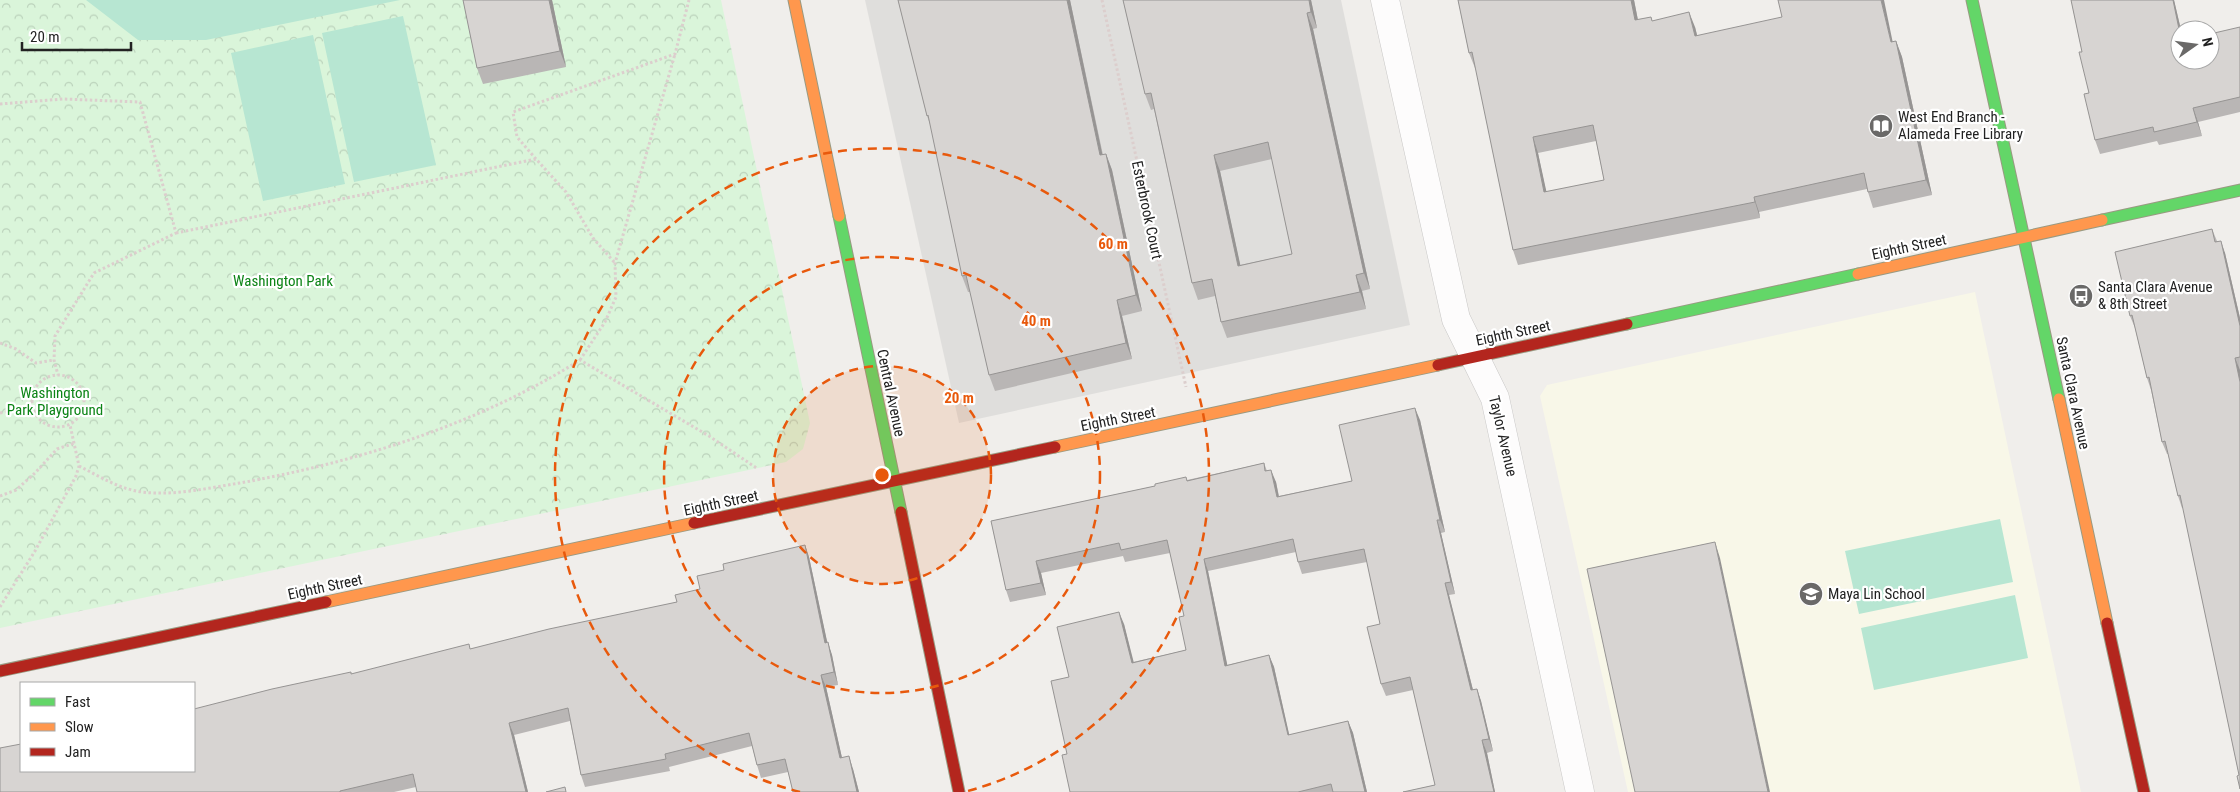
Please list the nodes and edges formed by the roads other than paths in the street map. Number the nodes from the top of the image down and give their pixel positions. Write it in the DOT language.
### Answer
graph roads {
  1 [pos="794,0"];
  2 [pos="1385,0"];
  3 [pos="1972,0"];
  4 [pos="2240,190"];
  5 [pos="2025,236"];
  6 [pos="1475,357"];
  7 [pos="896,481"];
  8 [pos="0,671"];
  9 [pos="960,792"];
  10 [pos="1580,792"];
  11 [pos="2144,792"];
  1 -- 7 [label="main road, Central Avenue"];
  2 -- 6 [label="street, Taylor Avenue"];
  3 -- 5 [label="main road, Santa Clara Avenue"];
  4 -- 5 [label="main road, Eighth Street"];
  5 -- 6 [label="main road, Eighth Street"];
  5 -- 11 [label="main road, Santa Clara Avenue"];
  6 -- 7 [label="main road, Eighth Street"];
  6 -- 10 [label="street, Taylor Avenue"];
  7 -- 8 [label="main road, Eighth Street"];
  7 -- 9 [label="main road, Central Avenue"];
}
